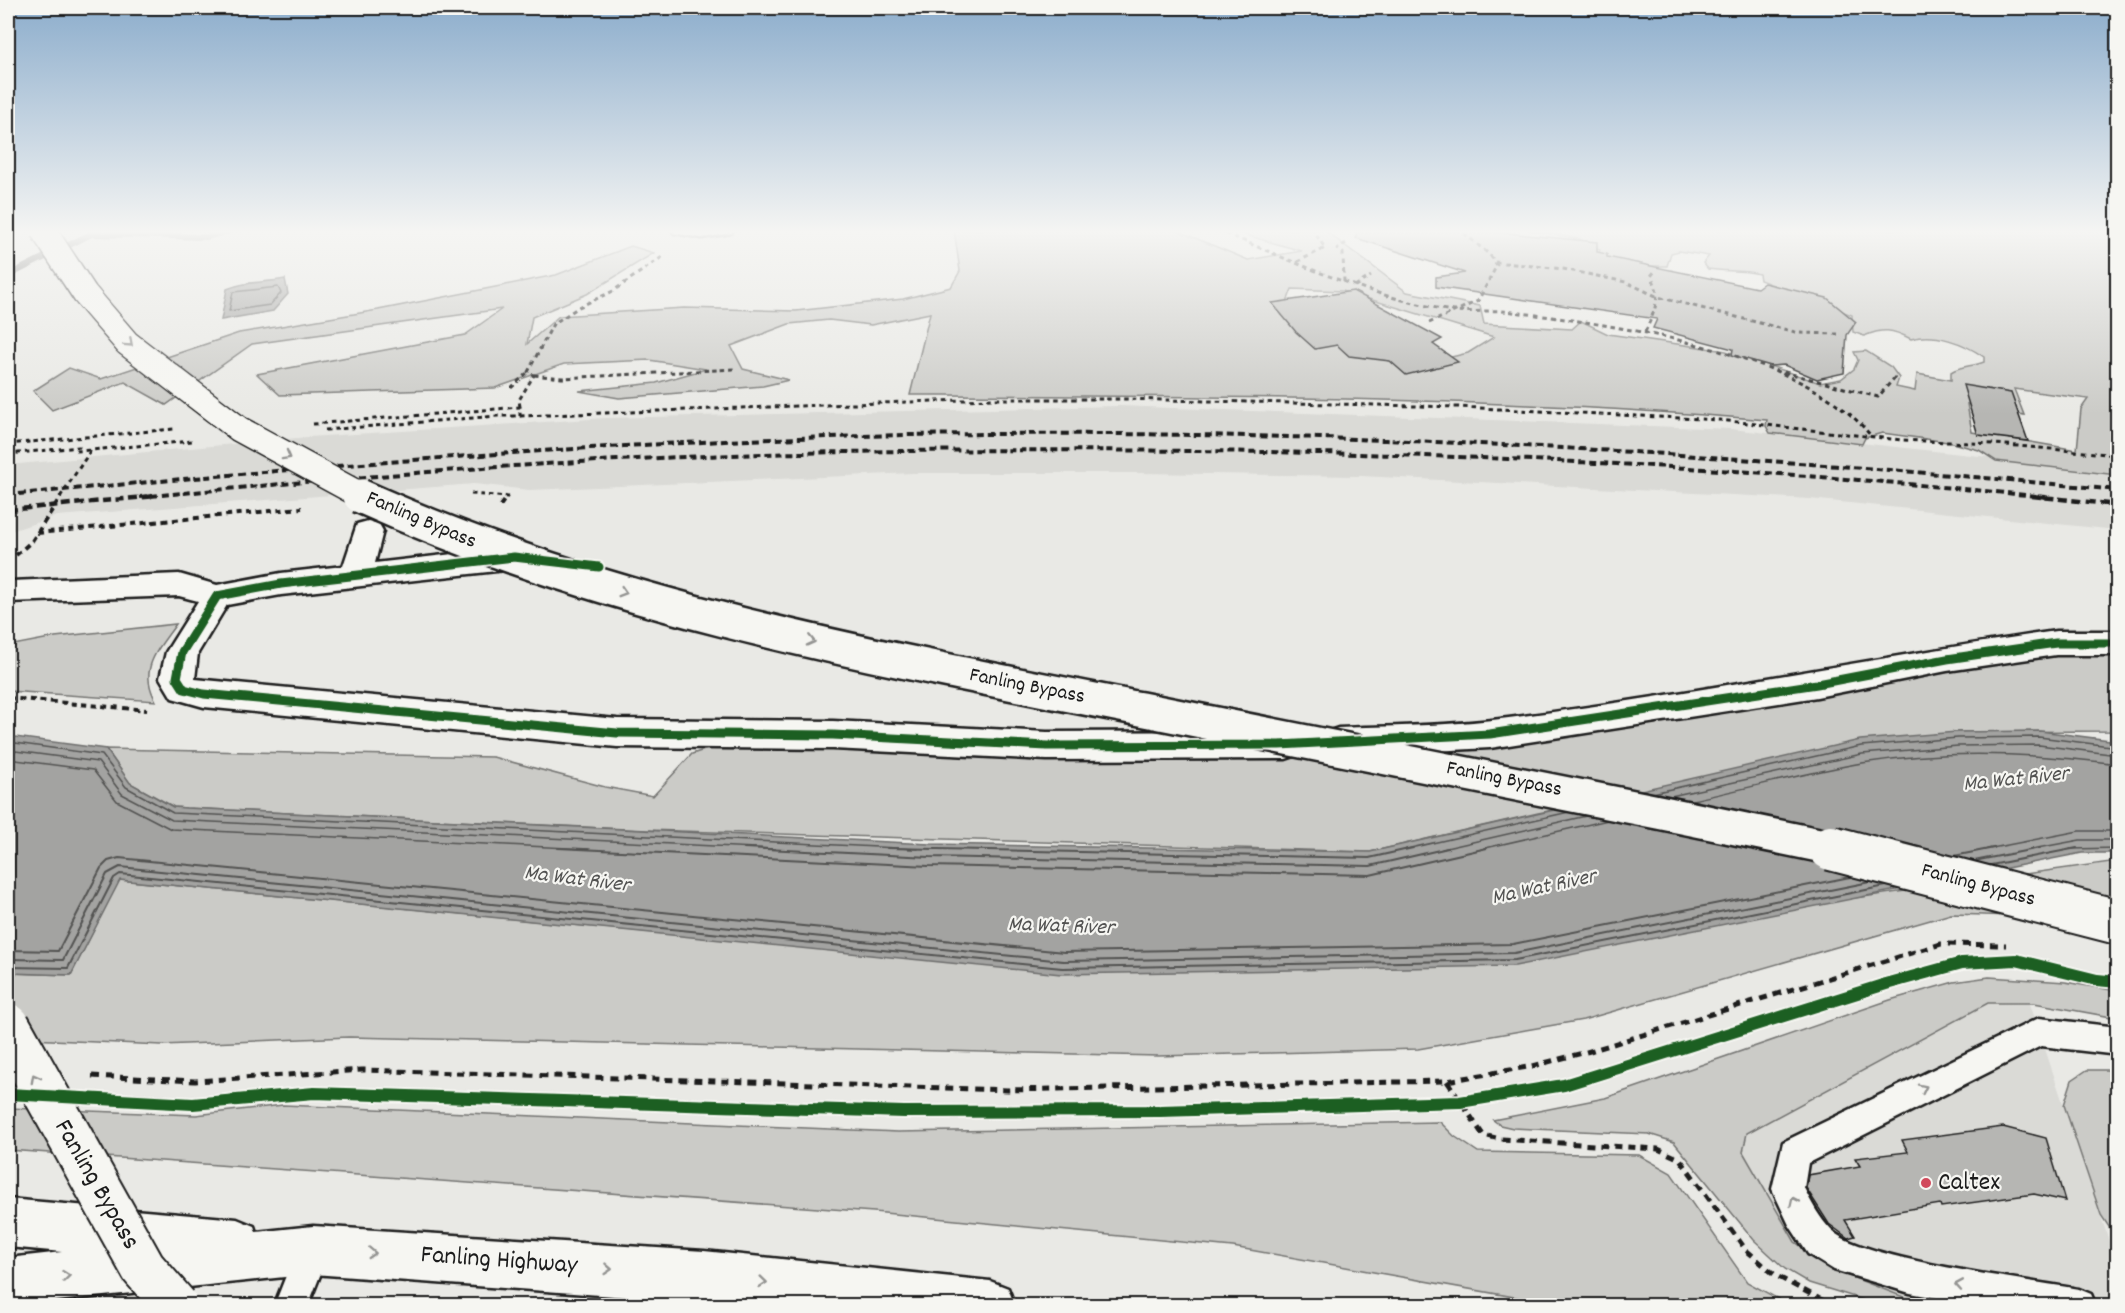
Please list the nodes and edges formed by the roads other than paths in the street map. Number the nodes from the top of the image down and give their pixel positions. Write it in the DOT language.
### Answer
graph roads {
  1 [pos="83,291"];
  2 [pos="368,531"];
  3 [pos="599,567"];
  4 [pos="356,575"];
  5 [pos="12,592"];
  6 [pos="217,596"];
  7 [pos="2118,643"];
  8 [pos="2118,922"];
  9 [pos="8,1026"];
  10 [pos="2118,1041"];
  11 [pos="8,1223"];
  12 [pos="313,1250"];
  13 [pos="8,1282"];
  14 [pos="176,1305"];
  15 [pos="291,1305"];
  16 [pos="990,1305"];
  17 [pos="2079,1305"];
  1 -- 8 [label="main road, Fanling Bypass, one-way, bridge"];
  2 -- 4 [label="main road"];
  3 -- 4 [label="main road"];
  4 -- 6 [label="main road"];
  5 -- 6 [label="main road"];
  6 -- 7 [label="main road"];
  14 -- 9 [label="main road, Fanling Bypass, one-way, bridge"];
  17 -- 10 [label="lane, one-way"];
  11 -- 12 [label="main road"];
  13 -- 12 [label="main road, Fanling Highway, one-way"];
  12 -- 15 [label="lane"];
  12 -- 16 [label="main road, Fanling Highway, one-way"];
}
